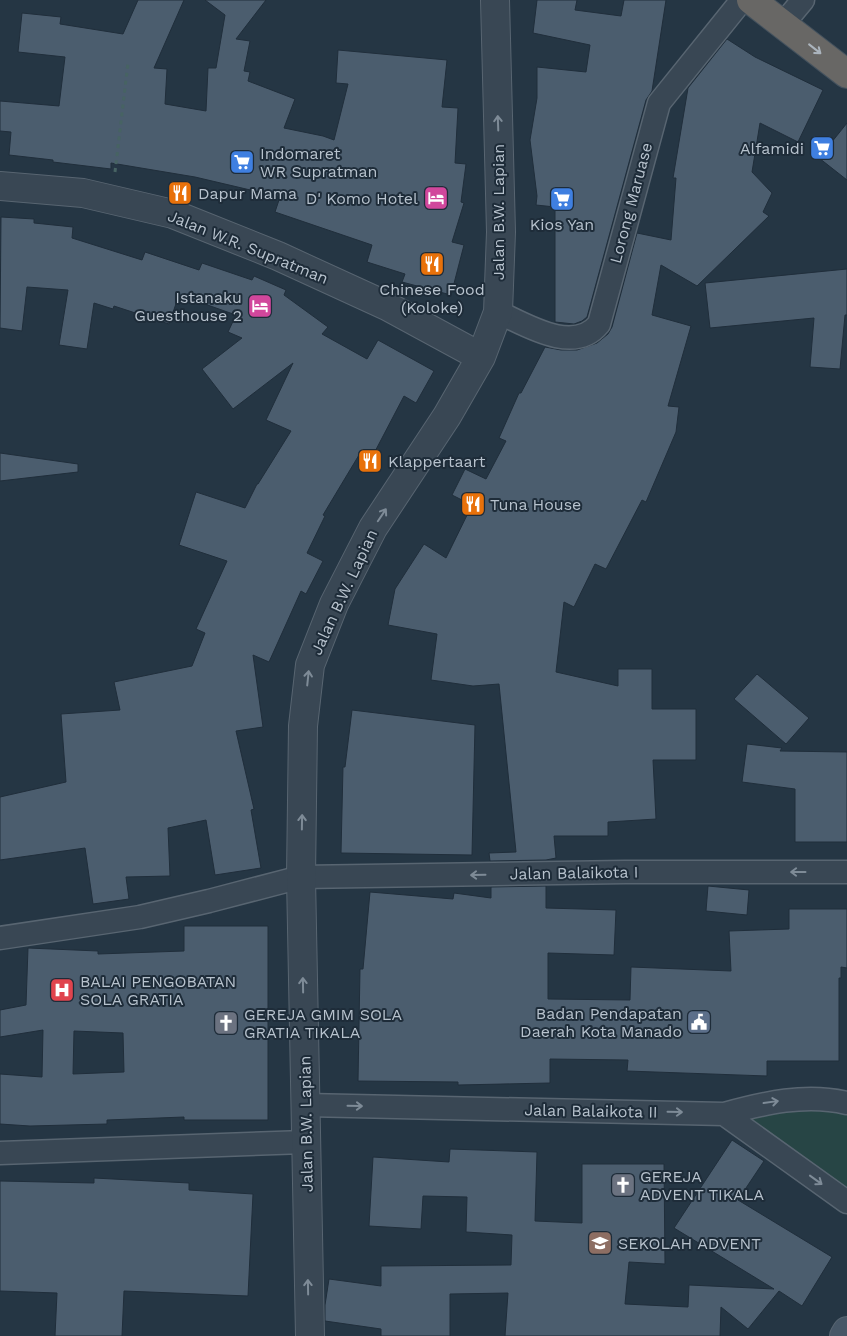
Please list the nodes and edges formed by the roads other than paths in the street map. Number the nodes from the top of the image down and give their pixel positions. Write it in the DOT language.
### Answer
graph roads {
  1 [pos="495,0"];
  2 [pos="742,0"];
  3 [pos="751,0"];
  4 [pos="803,0"];
  5 [pos="783,24"];
  6 [pos="847,74"];
  7 [pos="0,186"];
  8 [pos="498,312"];
  9 [pos="481,356"];
  10 [pos="847,872"];
  11 [pos="301,877"];
  12 [pos="0,938"];
  13 [pos="847,1102"];
  14 [pos="306,1105"];
  15 [pos="724,1114"];
  16 [pos="305,1142"];
  17 [pos="0,1153"];
  18 [pos="847,1202"];
  19 [pos="847,1331"];
  20 [pos="310,1336"];
  21 [pos="844,1336"];
  8 -- 1 [label="street, Jalan B.W. Lapian, one-way"];
  2 -- 8 [label="street, Lorong Maruase"];
  3 -- 5 [label="highway"];
  4 -- 5 [label="street"];
  5 -- 6 [label="highway, one-way"];
  7 -- 9 [label="street, Jalan W.R. Supratman"];
  8 -- 9 [label="street, Jalan B.W. Lapian"];
  11 -- 9 [label="street, Jalan B.W. Lapian, one-way"];
  10 -- 11 [label="street, Jalan Balaikota I, one-way"];
  11 -- 12 [label="street, Jalan Balaikota I"];
  14 -- 11 [label="street, Jalan B.W. Lapian, one-way"];
  15 -- 13 [label="street, Jalan Balaikota II, one-way"];
  14 -- 15 [label="street, Jalan Balaikota II, one-way"];
  14 -- 16 [label="street, Jalan B.W. Lapian"];
  15 -- 18 [label="street, one-way"];
  16 -- 17 [label="street"];
  20 -- 16 [label="street, Jalan B.W. Lapian, one-way"];
  19 -- 21 [label="main road"];
}
